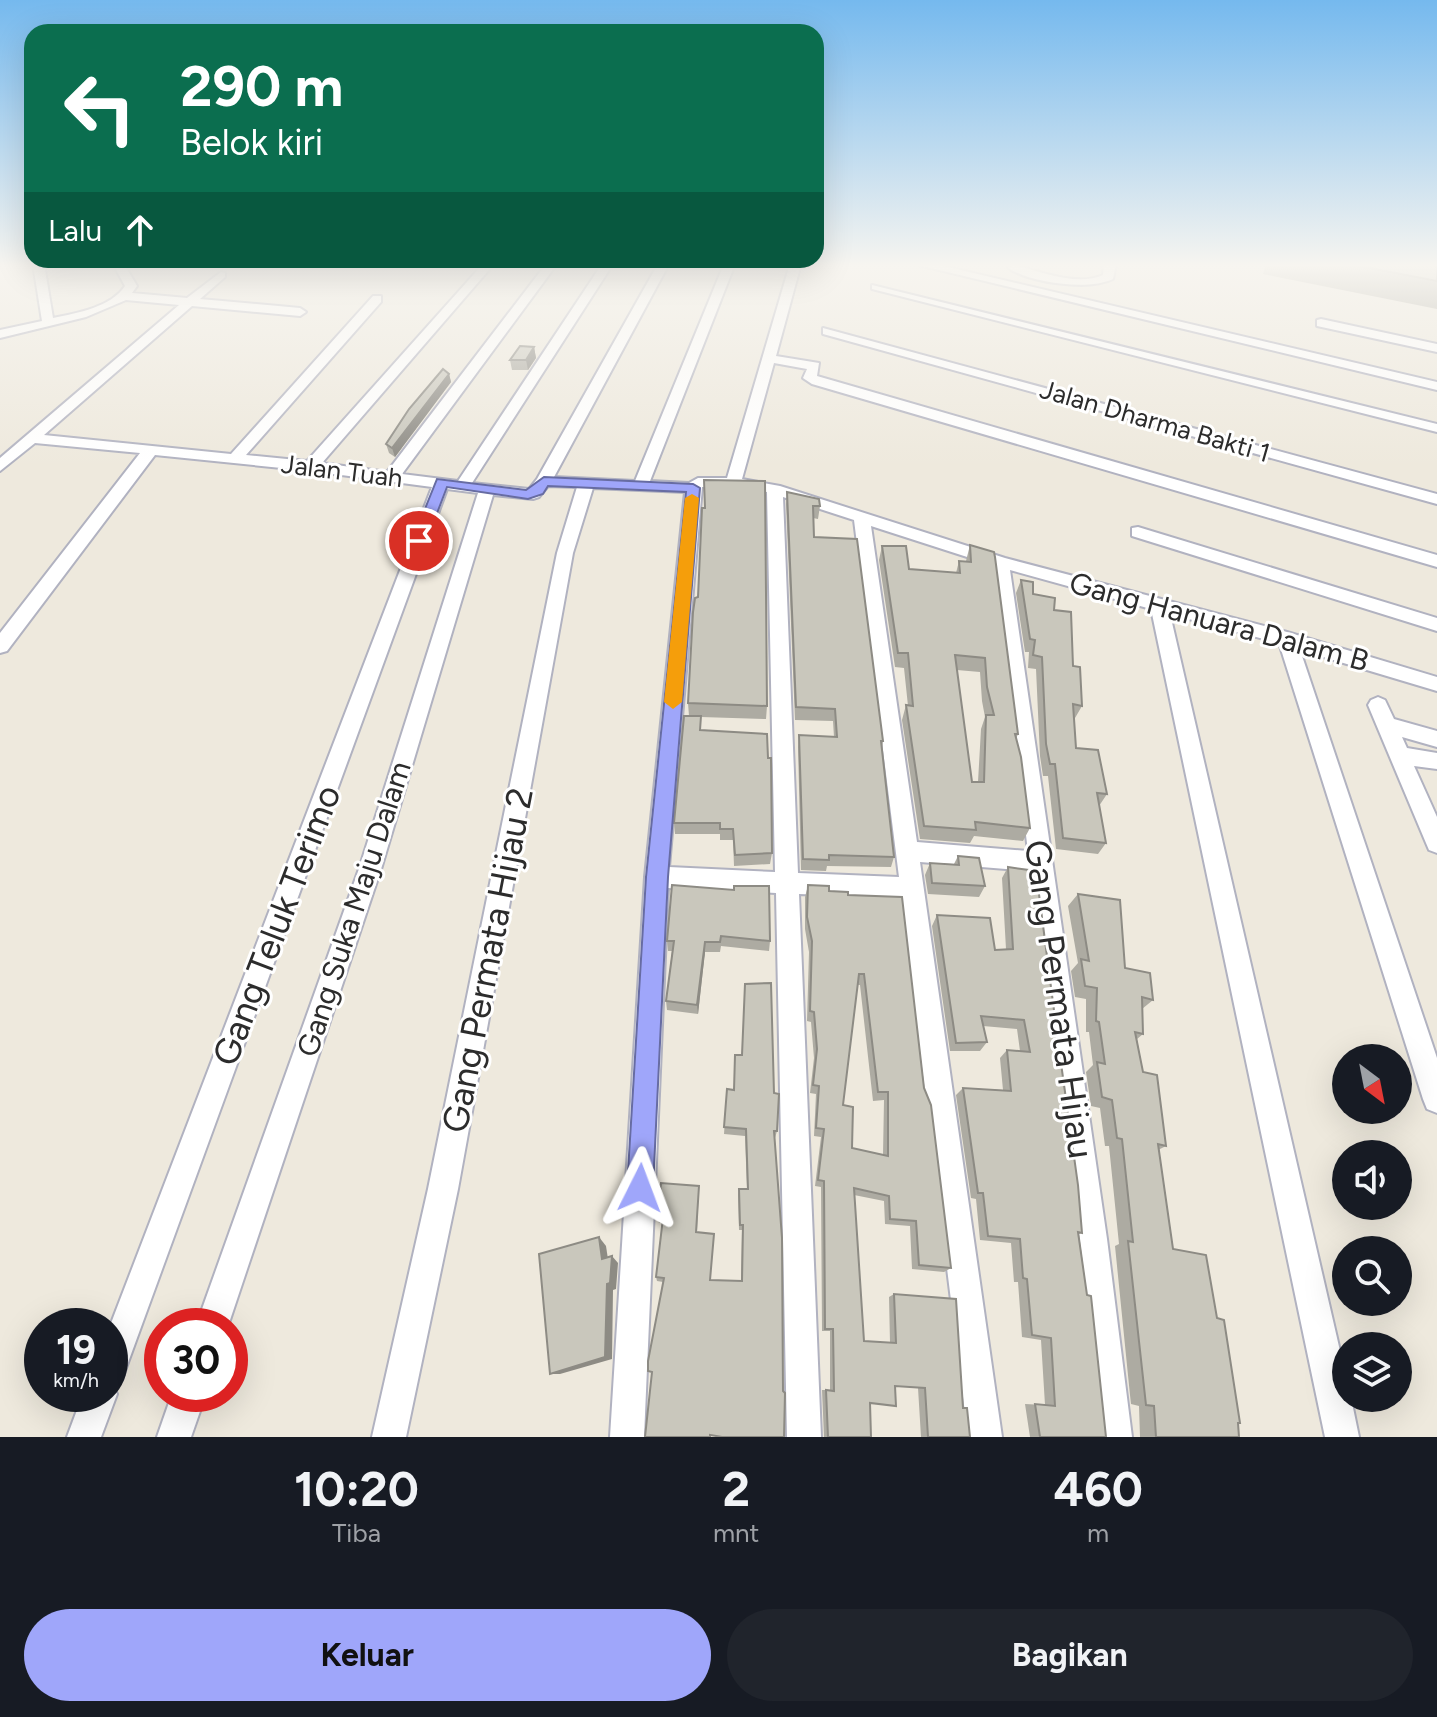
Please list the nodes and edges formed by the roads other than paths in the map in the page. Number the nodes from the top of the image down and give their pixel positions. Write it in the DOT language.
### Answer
graph roads {
  1 [pos="153,331"];
  2 [pos="348,331"];
  3 [pos="430,331"];
  4 [pos="501,331"];
  5 [pos="565,331"];
  6 [pos="627,331"];
  7 [pos="703,331"];
  8 [pos="778,331"];
  9 [pos="827,331"];
  10 [pos="1051,331"];
  11 [pos="1204,331"];
  12 [pos="1358,331"];
  13 [pos="1437,348"];
  14 [pos="770,359"];
  15 [pos="1437,386"];
  16 [pos="1437,428"];
  17 [pos="29,438"];
  18 [pos="150,451"];
  19 [pos="234,459"];
  20 [pos="0,466"];
  21 [pos="311,466"];
  22 [pos="392,476"];
  23 [pos="544,481"];
  24 [pos="733,482"];
  25 [pos="586,484"];
  26 [pos="464,486"];
  27 [pos="695,486"];
  28 [pos="640,487"];
  29 [pos="775,489"];
  30 [pos="1437,499"];
  31 [pos="862,516"];
  32 [pos="1138,532"];
  33 [pos="1437,561"];
  34 [pos="1000,562"];
  35 [pos="1159,605"];
  36 [pos="1437,625"];
  37 [pos="1287,639"];
  38 [pos="0,646"];
  39 [pos="1437,684"];
  40 [pos="1378,705"];
  41 [pos="1387,725"];
  42 [pos="1437,739"];
  43 [pos="1400,755"];
  44 [pos="1437,761"];
  45 [pos="1437,843"];
  46 [pos="906,851"];
  47 [pos="1042,862"];
  48 [pos="657,877"];
  49 [pos="785,883"];
  50 [pos="910,888"];
  51 [pos="1437,1099"];
  52 [pos="218,1308"];
  53 [pos="128,1323"];
  54 [pos="93,1412"];
  55 [pos="183,1412"];
  56 [pos="84,1437"];
  57 [pos="174,1437"];
  58 [pos="389,1437"];
  59 [pos="627,1437"];
  60 [pos="804,1437"];
  61 [pos="985,1437"];
  62 [pos="1115,1437"];
  63 [pos="1342,1437"];
  1 -- 17 [label="street"];
  2 -- 19 [label="street"];
  3 -- 21 [label="street"];
  4 -- 22 [label="street"];
  5 -- 26 [label="street"];
  6 -- 23 [label="street"];
  7 -- 28 [label="street"];
  8 -- 14 [label="street"];
  9 -- 30 [label="street, Jalan Dharma Bakti 1"];
  10 -- 16 [label="street"];
  11 -- 15 [label="street"];
  12 -- 13 [label="street"];
  14 -- 24 [label="street"];
  14 -- 33 [label="street"];
  17 -- 18 [label="street, Jalan Tuah"];
  17 -- 20 [label="street"];
  18 -- 19 [label="street, Jalan Tuah"];
  18 -- 38 [label="street"];
  19 -- 21 [label="street, Jalan Tuah"];
  21 -- 22 [label="street, Jalan Tuah"];
  22 -- 26 [label="street, Jalan Tuah"];
  23 -- 25 [label="street, Gang Hanuara Dalam B"];
  23 -- 26 [label="street, Jalan Tuah"];
  24 -- 27 [label="street, Gang Hanuara Dalam B"];
  24 -- 29 [label="street, Gang Hanuara Dalam B"];
  25 -- 28 [label="street, Gang Hanuara Dalam B"];
  25 -- 58 [label="street, Gang Permata Hijau 2"];
  26 -- 52 [label="street, Gang Suka Maju Dalam"];
  26 -- 53 [label="street, Gang Teluk Terimo"];
  27 -- 28 [label="street, Gang Hanuara Dalam B"];
  27 -- 48 [label="street"];
  29 -- 31 [label="street, Gang Hanuara Dalam B"];
  29 -- 49 [label="street"];
  31 -- 34 [label="street, Gang Hanuara Dalam B"];
  31 -- 46 [label="street"];
  32 -- 36 [label="street"];
  34 -- 35 [label="street, Gang Hanuara Dalam B"];
  34 -- 47 [label="street, Gang Permata Hijau"];
  35 -- 37 [label="street, Gang Hanuara Dalam B"];
  35 -- 63 [label="street"];
  37 -- 39 [label="street, Gang Hanuara Dalam B"];
  37 -- 51 [label="street"];
  40 -- 41 [label="street"];
  41 -- 42 [label="street"];
  41 -- 43 [label="street"];
  43 -- 44 [label="street"];
  43 -- 45 [label="street"];
  46 -- 47 [label="street"];
  46 -- 50 [label="street"];
  47 -- 62 [label="street, Gang Permata Hijau"];
  48 -- 49 [label="street"];
  48 -- 59 [label="street"];
  49 -- 50 [label="street"];
  49 -- 60 [label="street"];
  50 -- 61 [label="street"];
  54 -- 56 [label="street"];
  55 -- 57 [label="street"];
}
